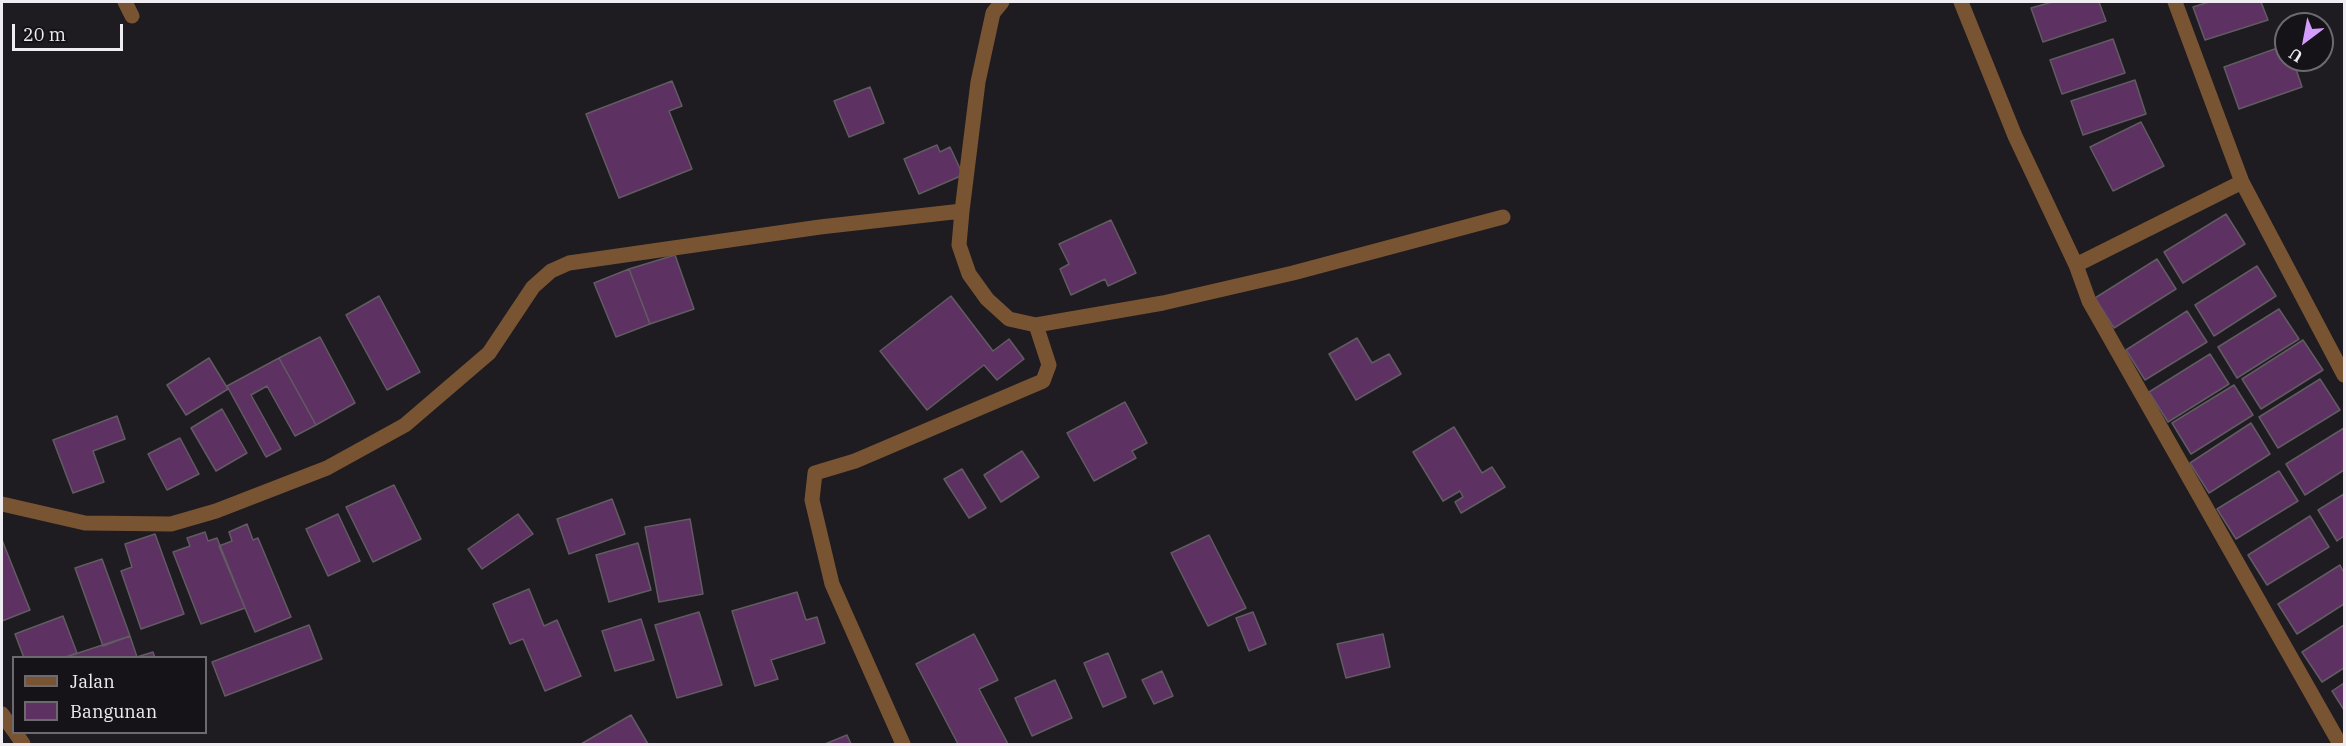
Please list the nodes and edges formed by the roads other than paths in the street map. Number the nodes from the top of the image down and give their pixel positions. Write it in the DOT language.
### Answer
graph roads {
  1 [pos="125,2"];
  2 [pos="1002,2"];
  3 [pos="1961,2"];
  4 [pos="2175,2"];
  5 [pos="132,16"];
  6 [pos="2242,182"];
  7 [pos="962,211"];
  8 [pos="1503,217"];
  9 [pos="2076,265"];
  10 [pos="1036,325"];
  11 [pos="2344,375"];
  12 [pos="2,504"];
  13 [pos="2,714"];
  14 [pos="12,729"];
  15 [pos="903,744"];
  16 [pos="2340,744"];
  1 -- 5 [label="street"];
  2 -- 7 [label="street"];
  3 -- 9 [label="street"];
  4 -- 6 [label="street"];
  6 -- 9 [label="street"];
  6 -- 11 [label="street"];
  7 -- 10 [label="street"];
  7 -- 12 [label="street"];
  8 -- 10 [label="street"];
  9 -- 16 [label="street"];
  10 -- 15 [label="street"];
  13 -- 14 [label="street"];
}
